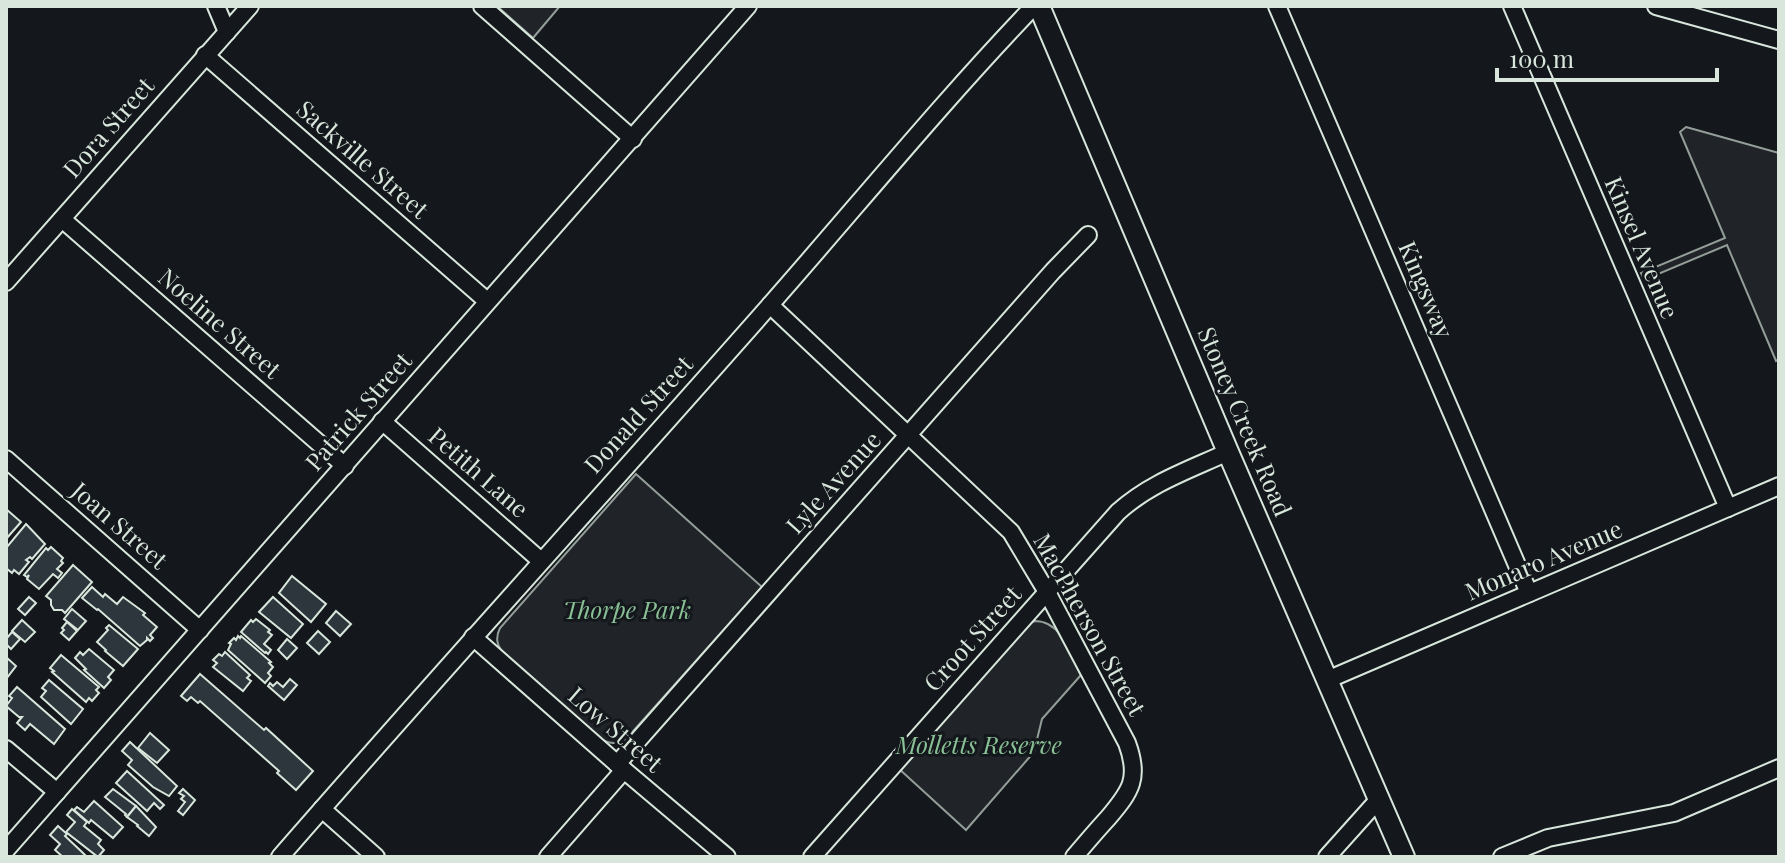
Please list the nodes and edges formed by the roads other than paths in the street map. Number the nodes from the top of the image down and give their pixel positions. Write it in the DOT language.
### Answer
graph roads {
  1 [pos="216,6"];
  2 [pos="250,6"];
  3 [pos="482,6"];
  4 [pos="748,6"];
  5 [pos="1037,6"];
  6 [pos="1277,6"];
  7 [pos="1512,6"];
  8 [pos="1526,6"];
  9 [pos="1656,6"];
  10 [pos="1519,22"];
  11 [pos="227,32"];
  12 [pos="1779,40"];
  13 [pos="205,55"];
  14 [pos="633,139"];
  15 [pos="62,219"];
  16 [pos="1088,235"];
  17 [pos="6,282"];
  18 [pos="487,301"];
  19 [pos="770,305"];
  20 [pos="382,421"];
  21 [pos="908,436"];
  22 [pos="1228,452"];
  23 [pos="6,459"];
  24 [pos="345,466"];
  25 [pos="1779,486"];
  26 [pos="1728,508"];
  27 [pos="541,561"];
  28 [pos="1047,592"];
  29 [pos="1529,593"];
  30 [pos="200,630"];
  31 [pos="473,637"];
  32 [pos="1327,680"];
  33 [pos="6,749"];
  34 [pos="620,767"];
  35 [pos="1779,768"];
  36 [pos="57,792"];
  37 [pos="1379,799"];
  38 [pos="322,809"];
  39 [pos="6,850"];
  40 [pos="280,857"];
  41 [pos="376,857"];
  42 [pos="548,857"];
  43 [pos="727,857"];
  44 [pos="812,857"];
  45 [pos="1074,857"];
  46 [pos="1327,857"];
  47 [pos="1404,857"];
  48 [pos="1502,857"];
  1 -- 11 [label="street"];
  2 -- 11 [label="street, Dora Street"];
  3 -- 14 [label="street"];
  4 -- 14 [label="street, Patrick Street"];
  5 -- 19 [label="street, Donald Street"];
  5 -- 22 [label="main road, Stoney Creek Road"];
  6 -- 29 [label="street, Kingsway"];
  7 -- 10 [label="street, Kinsel Avenue"];
  8 -- 10 [label="street"];
  9 -- 12 [label="street"];
  10 -- 26 [label="street, Kinsel Avenue"];
  11 -- 13 [label="street, Dora Street"];
  13 -- 15 [label="street, Dora Street"];
  13 -- 18 [label="street, Sackville Street"];
  14 -- 18 [label="street, Patrick Street"];
  15 -- 17 [label="street, Dora Street"];
  15 -- 24 [label="street, Noeline Street"];
  16 -- 21 [label="street, Lyle Avenue"];
  18 -- 20 [label="street, Patrick Street"];
  19 -- 21 [label="street, MacPherson Street"];
  19 -- 27 [label="street, Donald Street"];
  20 -- 24 [label="street, Patrick Street"];
  20 -- 27 [label="street, Petith Lane"];
  21 -- 28 [label="street, MacPherson Street"];
  21 -- 34 [label="street, Lyle Avenue"];
  22 -- 28 [label="street, Croot Street"];
  22 -- 32 [label="main road, Stoney Creek Road"];
  23 -- 30 [label="street, Joan Street"];
  24 -- 30 [label="street, Patrick Street"];
  25 -- 26 [label="street, Monaro Avenue"];
  26 -- 29 [label="street, Monaro Avenue"];
  27 -- 31 [label="street, Donald Street"];
  28 -- 44 [label="street, Croot Street"];
  28 -- 45 [label="street, MacPherson Street"];
  29 -- 32 [label="street, Monaro Avenue"];
  30 -- 36 [label="street, Patrick Street"];
  31 -- 34 [label="street, Low Street"];
  31 -- 38 [label="street, Donald Street"];
  32 -- 37 [label="main road, Stoney Creek Road"];
  33 -- 36 [label="street"];
  34 -- 42 [label="street, Lyle Avenue"];
  34 -- 43 [label="street, Low Street"];
  35 -- 48 [label="street"];
  36 -- 39 [label="street, Patrick Street"];
  37 -- 46 [label="street"];
  37 -- 47 [label="main road, Stoney Creek Road"];
  38 -- 40 [label="street, Donald Street"];
  38 -- 41 [label="street"];
}
